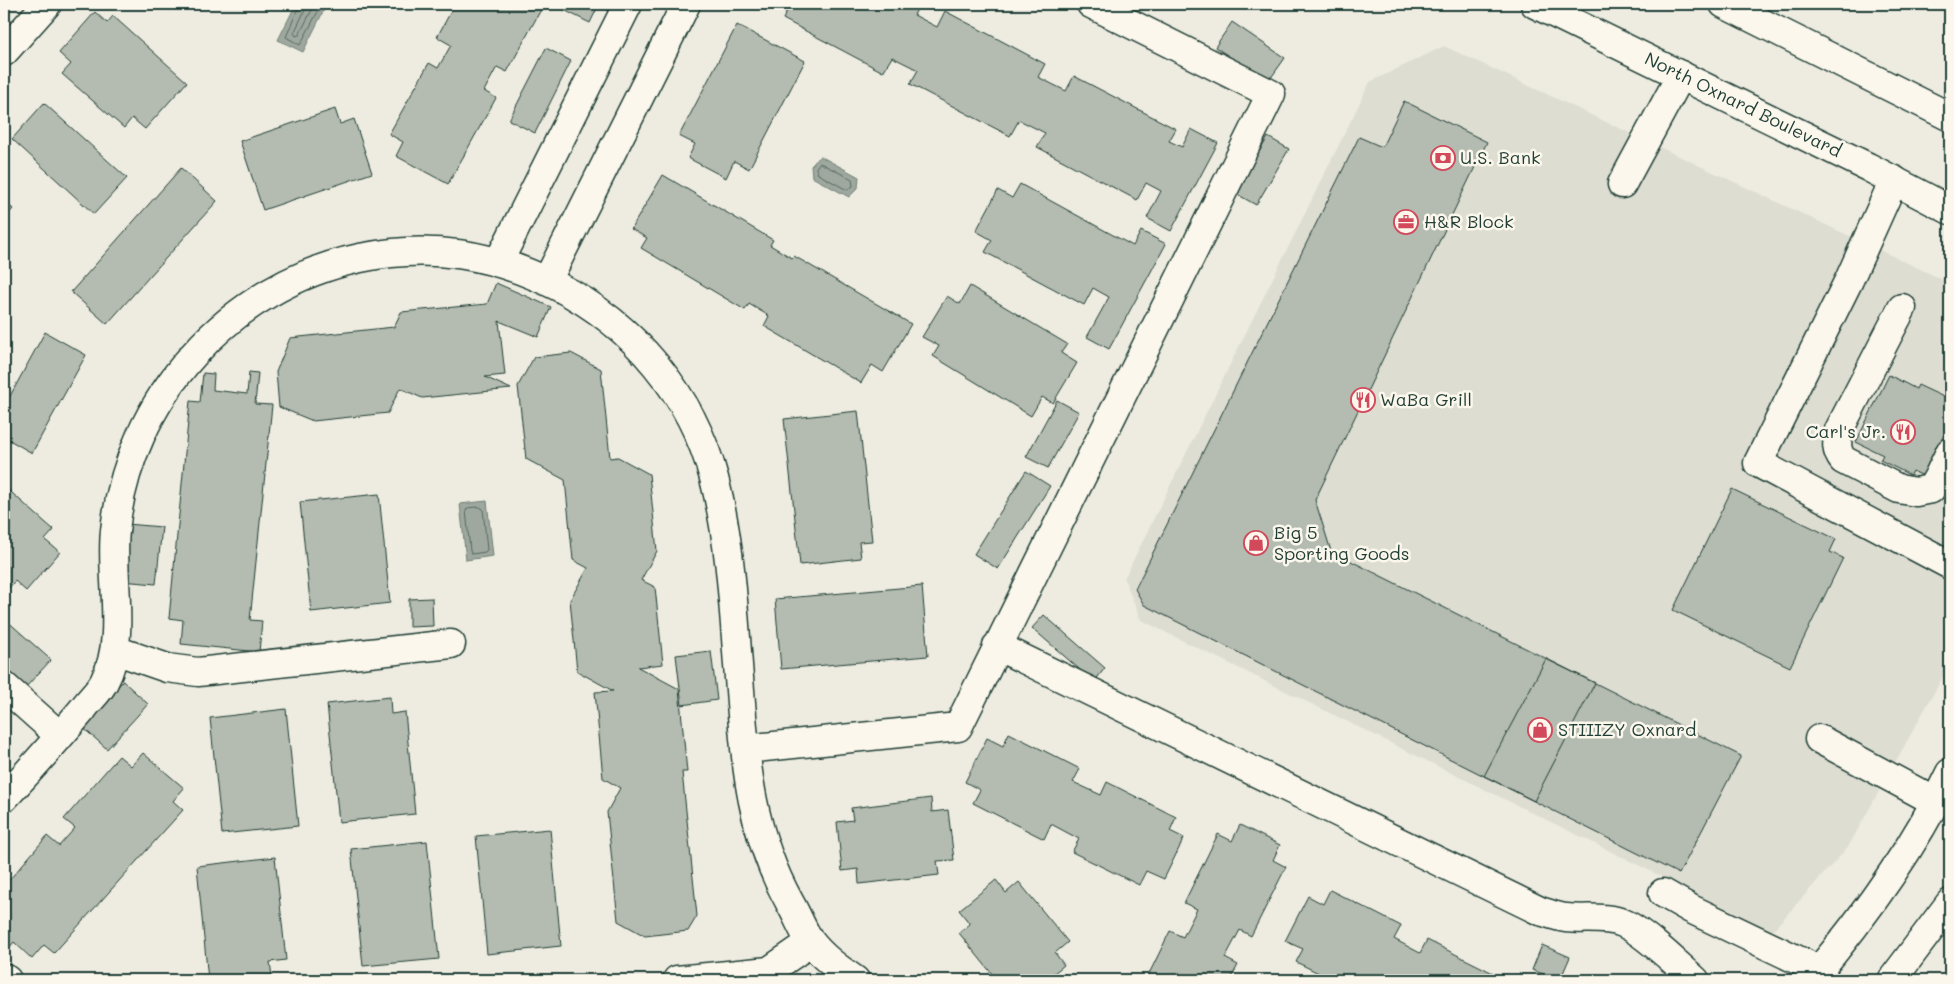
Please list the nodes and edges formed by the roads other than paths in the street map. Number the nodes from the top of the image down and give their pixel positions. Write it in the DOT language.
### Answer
graph roads {
  1 [pos="47,4"];
  2 [pos="628,4"];
  3 [pos="686,4"];
  4 [pos="1091,4"];
  5 [pos="1534,4"];
  6 [pos="1724,4"];
  7 [pos="8,38"];
  8 [pos="1681,75"];
  9 [pos="1950,117"];
  10 [pos="1894,180"];
  11 [pos="1622,184"];
  12 [pos="1950,210"];
  13 [pos="499,261"];
  14 [pos="547,281"];
  15 [pos="1902,308"];
  16 [pos="1950,452"];
  17 [pos="1950,565"];
  18 [pos="451,644"];
  19 [pos="997,646"];
  20 [pos="115,650"];
  21 [pos="4,686"];
  22 [pos="60,736"];
  23 [pos="1820,739"];
  24 [pos="745,749"];
  25 [pos="1950,772"];
  26 [pos="4,798"];
  27 [pos="1936,802"];
  28 [pos="1662,894"];
  29 [pos="1950,903"];
  30 [pos="811,942"];
  31 [pos="763,976"];
  32 [pos="1818,978"];
  33 [pos="677,980"];
  34 [pos="855,980"];
  35 [pos="1695,980"];
  36 [pos="1892,980"];
  1 -- 7 [label="main road"];
  2 -- 13 [label="main road"];
  3 -- 14 [label="main road"];
  4 -- 19 [label="main road"];
  5 -- 8 [label="main road, North Oxnard Boulevard"];
  6 -- 9 [label="main road"];
  8 -- 10 [label="main road, North Oxnard Boulevard"];
  8 -- 11 [label="main road"];
  10 -- 12 [label="main road, North Oxnard Boulevard"];
  10 -- 17 [label="main road"];
  13 -- 14 [label="main road"];
  13 -- 20 [label="main road"];
  14 -- 24 [label="main road"];
  15 -- 16 [label="main road"];
  18 -- 20 [label="main road"];
  19 -- 24 [label="main road"];
  19 -- 35 [label="main road"];
  20 -- 22 [label="main road"];
  21 -- 22 [label="main road"];
  22 -- 26 [label="main road"];
  23 -- 27 [label="main road"];
  24 -- 30 [label="main road"];
  25 -- 27 [label="main road"];
  27 -- 32 [label="main road"];
  28 -- 32 [label="main road"];
  29 -- 36 [label="main road"];
  30 -- 31 [label="main road"];
  30 -- 34 [label="main road"];
  31 -- 33 [label="main road"];
}
